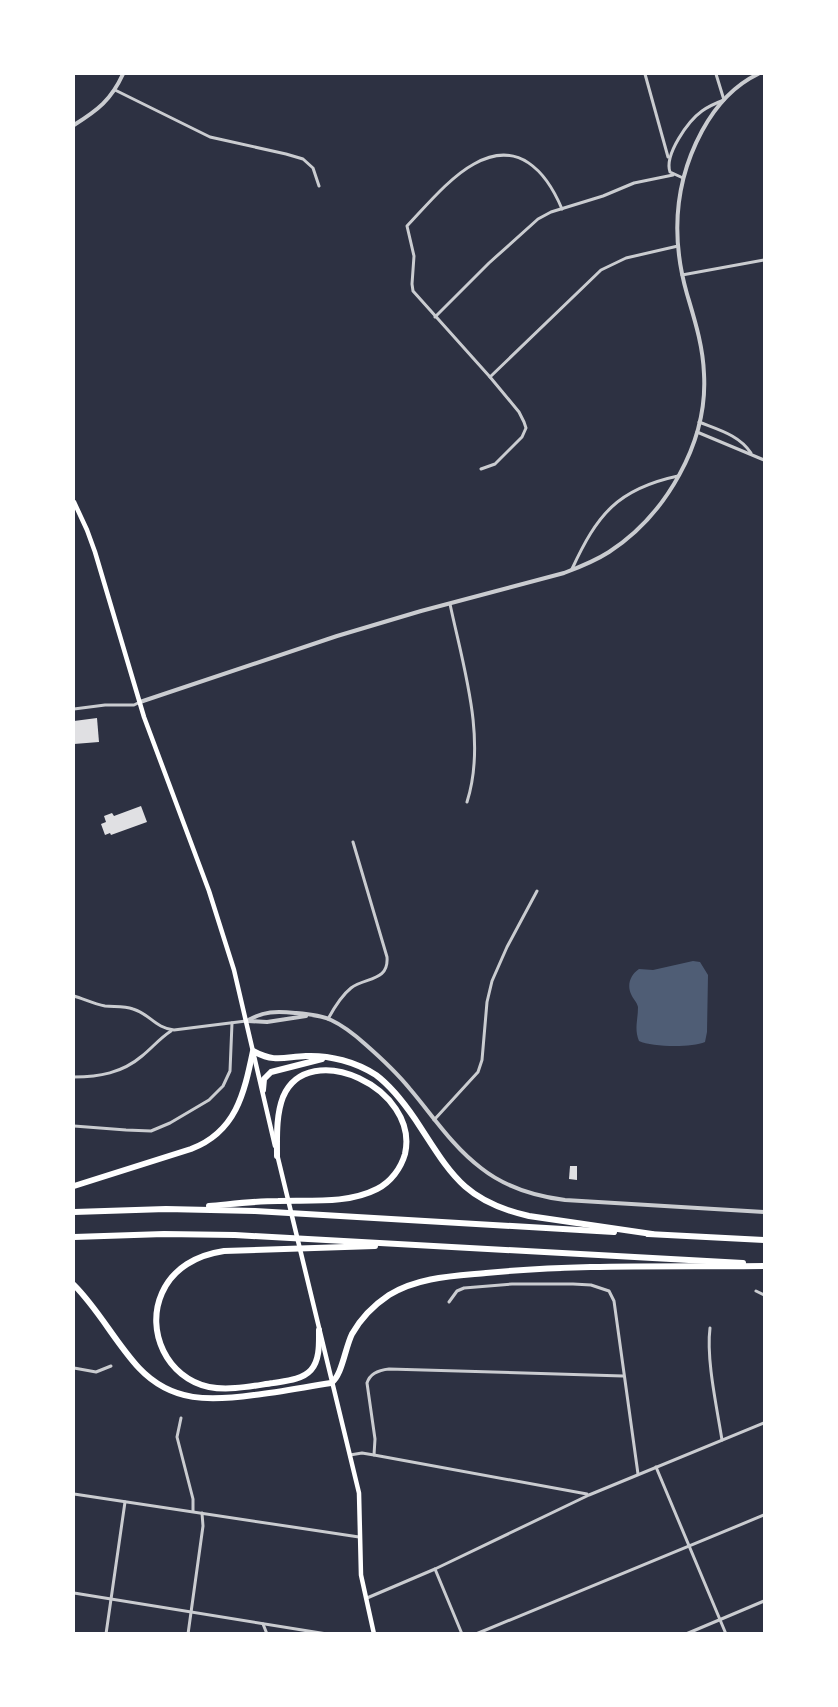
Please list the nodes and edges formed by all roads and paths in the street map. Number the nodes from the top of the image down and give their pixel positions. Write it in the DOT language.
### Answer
graph roads {
  1 [pos="123,74"];
  2 [pos="645,74"];
  3 [pos="716,74"];
  4 [pos="758,74"];
  5 [pos="752,75"];
  6 [pos="115,90"];
  7 [pos="724,99"];
  8 [pos="74,125"];
  9 [pos="669,159"];
  10 [pos="673,175"];
  11 [pos="683,178"];
  12 [pos="319,186"];
  13 [pos="562,209"];
  14 [pos="678,246"];
  15 [pos="765,260"];
  16 [pos="682,275"];
  17 [pos="435,316"];
  18 [pos="490,377"];
  19 [pos="699,422"];
  20 [pos="697,432"];
  21 [pos="752,454"];
  22 [pos="765,459"];
  23 [pos="481,469"];
  24 [pos="678,476"];
  25 [pos="74,502"];
  26 [pos="572,571"];
  27 [pos="450,604"];
  28 [pos="140,702"];
  29 [pos="74,709"];
  30 [pos="467,802"];
  31 [pos="353,842"];
  32 [pos="537,891"];
  33 [pos="74,996"];
  34 [pos="310,1015"];
  35 [pos="328,1018"];
  36 [pos="247,1021"];
  37 [pos="232,1023"];
  38 [pos="174,1030"];
  39 [pos="253,1052"];
  40 [pos="335,1058"];
  41 [pos="74,1077"];
  42 [pos="263,1090"];
  43 [pos="434,1120"];
  44 [pos="74,1126"];
  45 [pos="277,1156"];
  46 [pos="74,1186"];
  47 [pos="185,1209"];
  48 [pos="74,1212"];
  49 [pos="765,1212"];
  50 [pos="652,1234"];
  51 [pos="74,1237"];
  52 [pos="765,1240"];
  53 [pos="412,1244"];
  54 [pos="765,1265"];
  55 [pos="74,1285"];
  56 [pos="756,1291"];
  57 [pos="765,1295"];
  58 [pos="449,1302"];
  59 [pos="710,1328"];
  60 [pos="319,1330"];
  61 [pos="111,1366"];
  62 [pos="74,1368"];
  63 [pos="624,1376"];
  64 [pos="331,1383"];
  65 [pos="181,1418"];
  66 [pos="765,1423"];
  67 [pos="722,1440"];
  68 [pos="350,1455"];
  69 [pos="374,1455"];
  70 [pos="656,1467"];
  71 [pos="638,1474"];
  72 [pos="74,1494"];
  73 [pos="589,1495"];
  74 [pos="125,1501"];
  75 [pos="193,1511"];
  76 [pos="201,1512"];
  77 [pos="765,1515"];
  78 [pos="360,1537"];
  79 [pos="689,1545"];
  80 [pos="435,1569"];
  81 [pos="74,1593"];
  82 [pos="111,1599"];
  83 [pos="365,1599"];
  84 [pos="765,1601"];
  85 [pos="191,1611"];
  86 [pos="720,1620"];
  87 [pos="263,1624"];
  88 [pos="373,1633"];
  89 [pos="106,1634"];
  90 [pos="188,1634"];
  91 [pos="267,1634"];
  92 [pos="327,1634"];
  93 [pos="366,1634"];
  94 [pos="462,1634"];
  95 [pos="476,1634"];
  96 [pos="686,1634"];
  97 [pos="726,1634"];
  1 -- 6 [label="street"];
  2 -- 9 [label="street"];
  3 -- 7 [label="street"];
  4 -- 5 [label="street"];
  5 -- 7 [label="street"];
  6 -- 8 [label="street"];
  6 -- 12 [label="street"];
  7 -- 9 [label="street"];
  7 -- 11 [label="street"];
  9 -- 10 [label="street"];
  10 -- 11 [label="street"];
  10 -- 13 [label="street"];
  11 -- 14 [label="street"];
  13 -- 17 [label="street"];
  13 -- 17 [label="street"];
  14 -- 16 [label="street"];
  14 -- 18 [label="street"];
  15 -- 16 [label="street"];
  16 -- 19 [label="street"];
  17 -- 18 [label="street"];
  18 -- 23 [label="street"];
  19 -- 20 [label="street"];
  19 -- 21 [label="street"];
  20 -- 21 [label="street"];
  20 -- 24 [label="street"];
  21 -- 22 [label="street"];
  24 -- 26 [label="street"];
  24 -- 26 [label="street"];
  25 -- 28 [label="main road"];
  26 -- 27 [label="street"];
  27 -- 28 [label="street"];
  27 -- 30 [label="street"];
  28 -- 29 [label="street"];
  28 -- 36 [label="main road"];
  31 -- 35 [label="street"];
  32 -- 43 [label="street"];
  33 -- 38 [label="street"];
  34 -- 35 [label="street"];
  34 -- 36 [label="street"];
  34 -- 36 [label="street"];
  35 -- 43 [label="street"];
  36 -- 37 [label="street"];
  36 -- 39 [label="main road"];
  37 -- 38 [label="street"];
  37 -- 44 [label="street"];
  38 -- 41 [label="street"];
  39 -- 40 [label="highway"];
  39 -- 42 [label="main road"];
  39 -- 46 [label="highway"];
  40 -- 42 [label="highway"];
  40 -- 50 [label="highway"];
  42 -- 45 [label="main road"];
  43 -- 49 [label="street"];
  45 -- 47 [label="highway"];
  45 -- 60 [label="main road"];
  47 -- 48 [label="highway"];
  47 -- 50 [label="highway"];
  50 -- 52 [label="highway"];
  51 -- 53 [label="highway"];
  53 -- 54 [label="highway"];
  53 -- 60 [label="highway"];
  54 -- 64 [label="highway"];
  55 -- 64 [label="highway"];
  56 -- 57 [label="street"];
  58 -- 63 [label="street"];
  59 -- 67 [label="street"];
  60 -- 64 [label="main road"];
  61 -- 62 [label="street"];
  63 -- 69 [label="street"];
  63 -- 71 [label="street"];
  64 -- 68 [label="main road"];
  65 -- 75 [label="street"];
  66 -- 67 [label="street"];
  67 -- 70 [label="street"];
  68 -- 69 [label="street"];
  68 -- 78 [label="main road"];
  69 -- 73 [label="street"];
  70 -- 71 [label="street"];
  70 -- 79 [label="street"];
  71 -- 73 [label="street"];
  72 -- 74 [label="street"];
  73 -- 80 [label="street"];
  74 -- 75 [label="street"];
  74 -- 82 [label="street"];
  75 -- 76 [label="street"];
  76 -- 78 [label="street"];
  76 -- 85 [label="street"];
  77 -- 79 [label="street"];
  78 -- 83 [label="main road"];
  79 -- 86 [label="street"];
  79 -- 95 [label="street"];
  80 -- 83 [label="street"];
  80 -- 94 [label="street"];
  81 -- 82 [label="street"];
  82 -- 85 [label="street"];
  82 -- 89 [label="street"];
  83 -- 88 [label="main road"];
  84 -- 86 [label="street"];
  85 -- 87 [label="street"];
  85 -- 90 [label="street"];
  86 -- 96 [label="street"];
  86 -- 97 [label="street"];
  87 -- 91 [label="street"];
  87 -- 92 [label="street"];
  88 -- 93 [label="street"];
}
